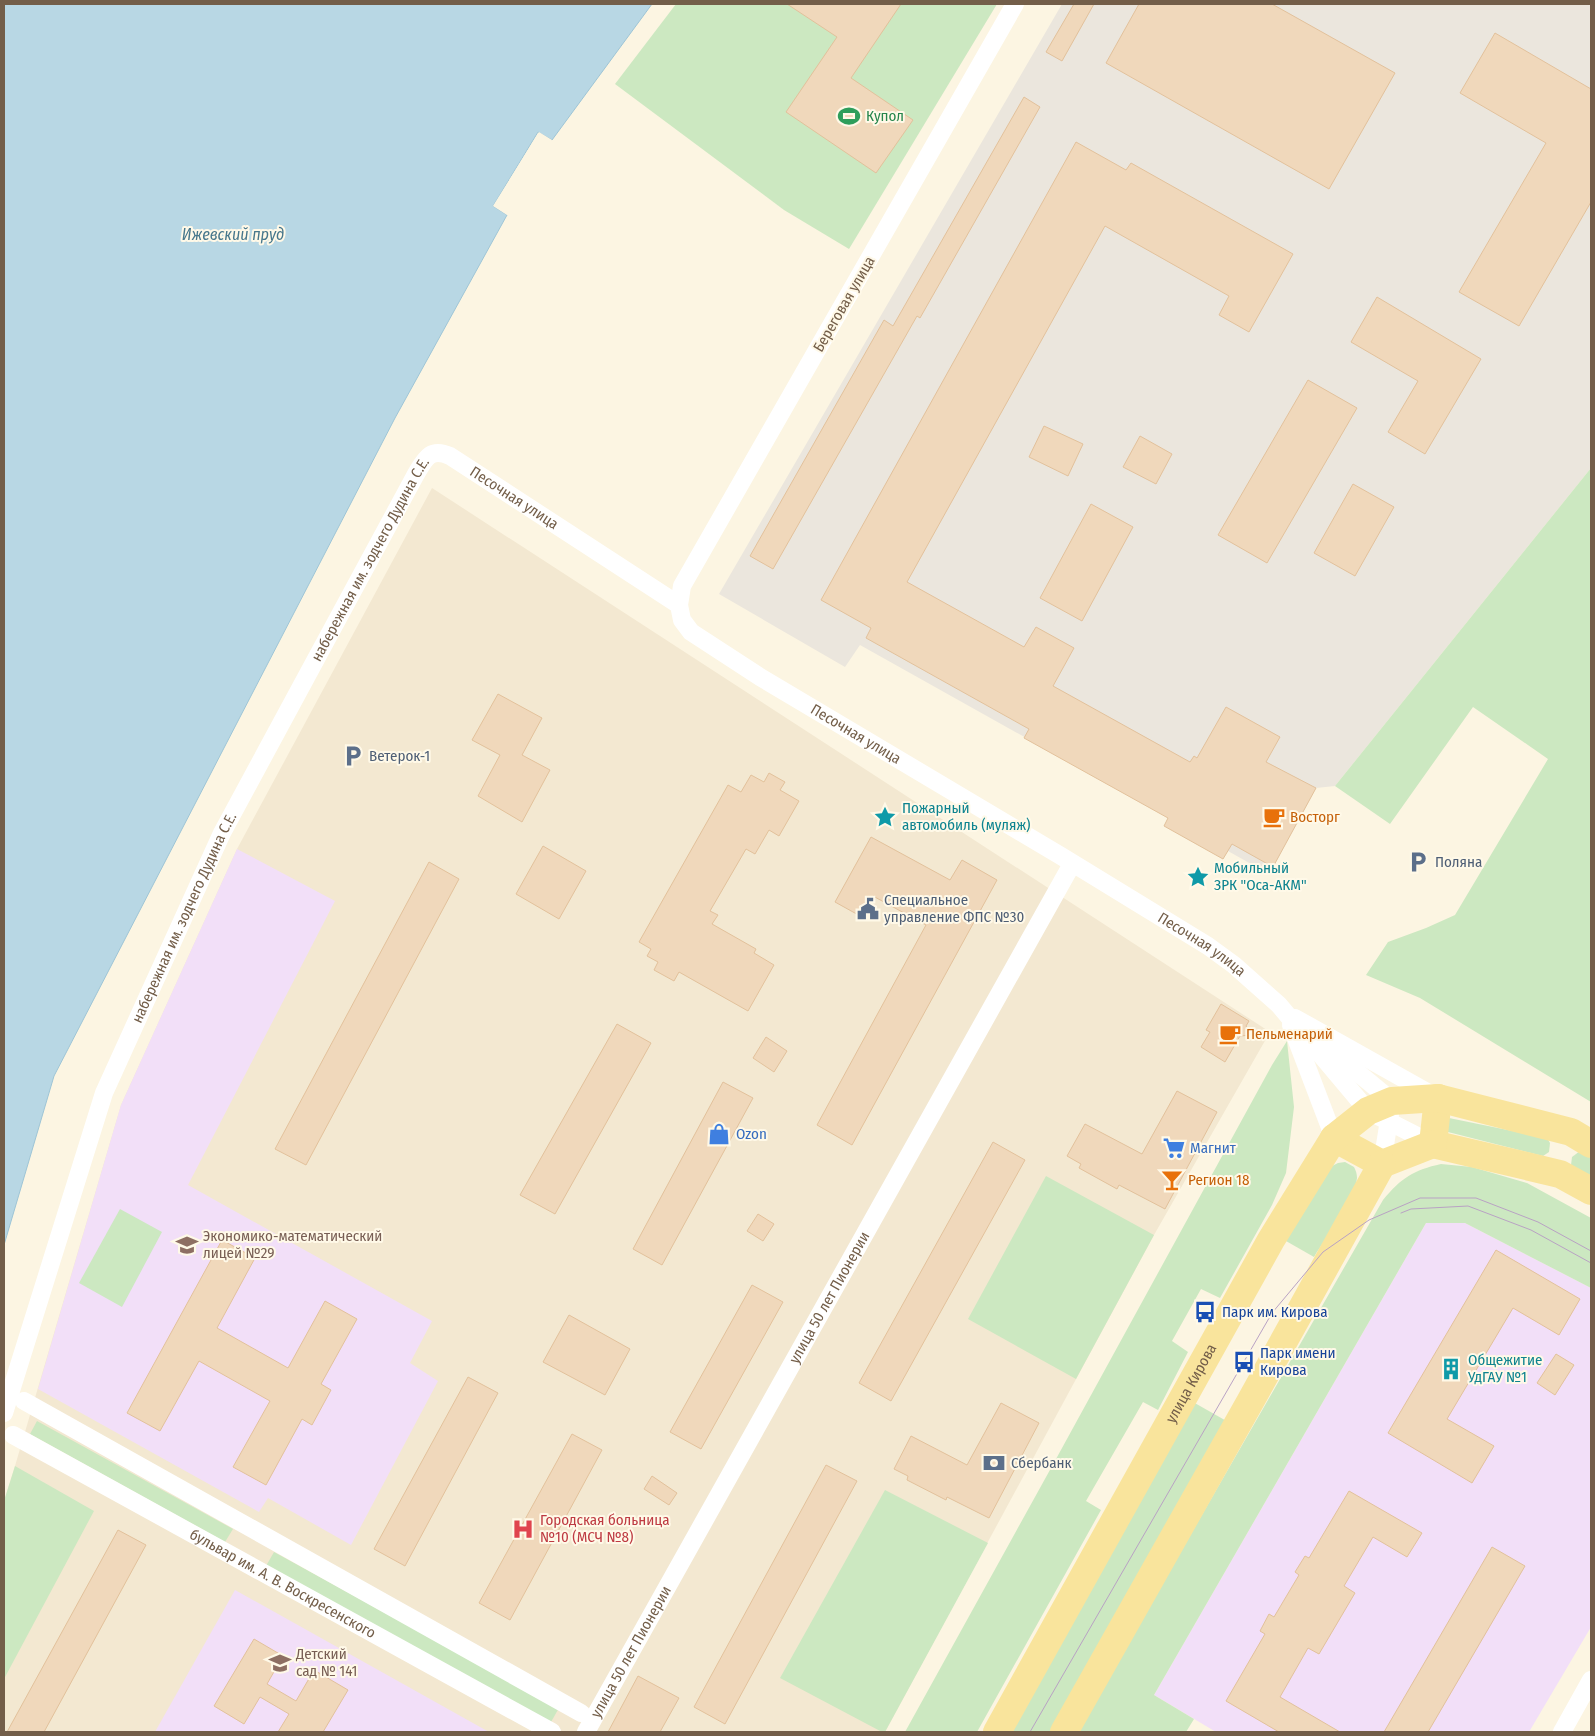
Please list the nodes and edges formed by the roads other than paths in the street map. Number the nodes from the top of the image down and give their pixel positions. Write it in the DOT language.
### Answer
graph roads {
  1 [pos="1015,4"];
  2 [pos="433,454"];
  3 [pos="679,605"];
  4 [pos="1072,864"];
  5 [pos="1286,1013"];
  6 [pos="1438,1098"];
  7 [pos="1383,1111"];
  8 [pos="1334,1138"];
  9 [pos="1581,1138"];
  10 [pos="1433,1144"];
  11 [pos="1382,1164"];
  12 [pos="1560,1174"];
  13 [pos="1591,1191"];
  14 [pos="24,1401"];
  15 [pos="4,1413"];
  16 [pos="13,1435"];
  17 [pos="1591,1680"];
  18 [pos="582,1713"];
  19 [pos="552,1732"];
  20 [pos="586,1732"];
  21 [pos="997,1732"];
  22 [pos="1064,1732"];
  23 [pos="1562,1732"];
  1 -- 3 [label="street, Береговая улица"];
  2 -- 3 [label="street, Песочная улица"];
  2 -- 15 [label="street, набережная им. зодчего Дудина С.Е."];
  3 -- 4 [label="street, Песочная улица"];
  4 -- 5 [label="street, Песочная улица"];
  4 -- 20 [label="street, улица 50 лет Пионерии"];
  5 -- 6 [label="street, Песочная улица"];
  5 -- 7 [label="street, Песочная улица"];
  5 -- 7 [label="street, Песочная улица"];
  5 -- 8 [label="street, Песочная улица"];
  6 -- 7 [label="main road"];
  6 -- 9 [label="main road, Песочная улица"];
  6 -- 10 [label="main road"];
  7 -- 8 [label="main road, улица Кирова"];
  7 -- 10 [label="street, Песочная улица"];
  7 -- 11 [label="street"];
  8 -- 11 [label="main road"];
  8 -- 21 [label="main road, улица Кирова"];
  9 -- 12 [label="main road"];
  10 -- 11 [label="main road"];
  10 -- 12 [label="main road, Песочная улица"];
  11 -- 22 [label="main road"];
  12 -- 13 [label="main road, Песочная улица"];
  14 -- 18 [label="street"];
  16 -- 19 [label="street, бульвар им. А. В. Воскресенского"];
  17 -- 23 [label="street"];
}
